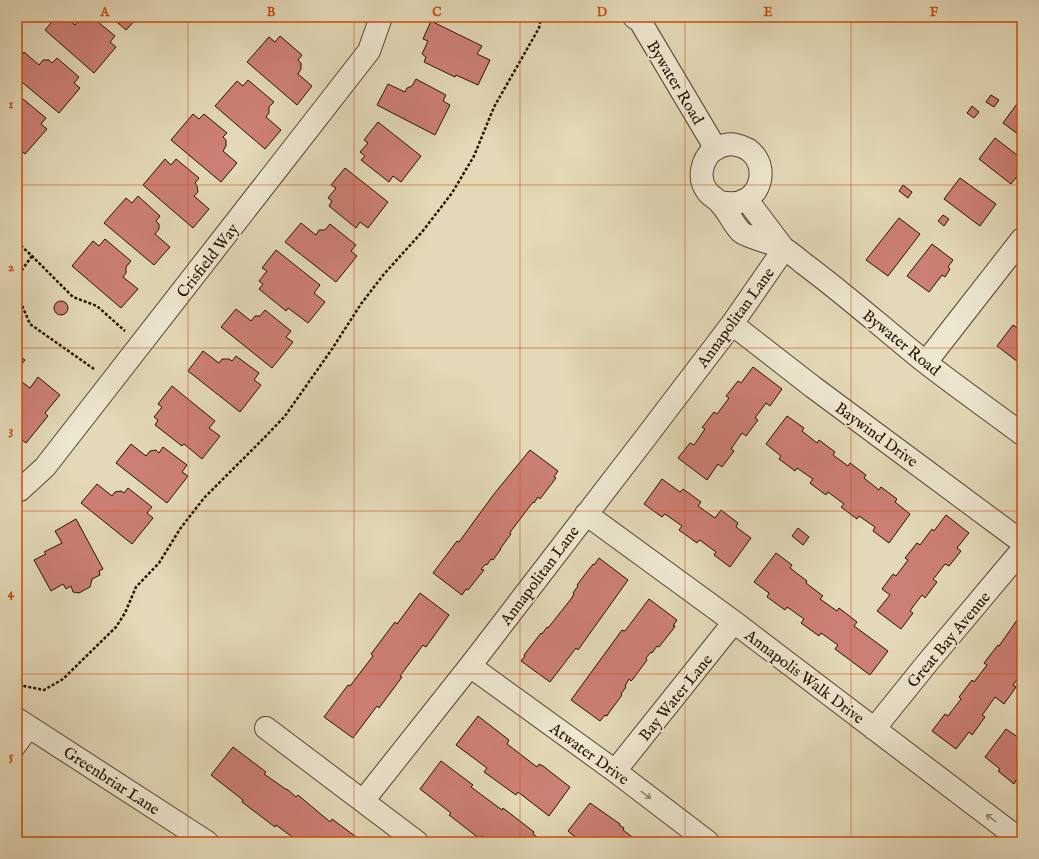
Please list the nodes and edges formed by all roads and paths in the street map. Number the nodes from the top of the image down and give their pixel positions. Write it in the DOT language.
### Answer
graph roads {
  1 [pos="381,17"];
  2 [pos="541,17"];
  3 [pos="634,17"];
  4 [pos="716,149"];
  5 [pos="746,200"];
  6 [pos="720,202"];
  7 [pos="1022,239"];
  8 [pos="17,242"];
  9 [pos="784,249"];
  10 [pos="32,256"];
  11 [pos="732,324"];
  12 [pos="141,345"];
  13 [pos="926,362"];
  14 [pos="112,382"];
  15 [pos="1022,434"];
  16 [pos="17,490"];
  17 [pos="586,514"];
  18 [pos="1022,542"];
  19 [pos="1022,550"];
  20 [pos="734,622"];
  21 [pos="470,666"];
  22 [pos="17,678"];
  23 [pos="25,724"];
  24 [pos="266,728"];
  25 [pos="874,729"];
  26 [pos="17,752"];
  27 [pos="615,771"];
  28 [pos="363,801"];
  29 [pos="1022,841"];
  30 [pos="207,842"];
  31 [pos="417,842"];
  32 [pos="708,842"];
  1 -- 12 [label="street, Crisfield Way"];
  2 -- 22 [label="path"];
  3 -- 4 [label="street, Bywater Road"];
  4 -- 5 [label="street"];
  4 -- 6 [label="street"];
  5 -- 6 [label="street"];
  5 -- 9 [label="street, Bywater Road"];
  6 -- 9 [label="street, Bywater Road"];
  7 -- 13 [label="street"];
  8 -- 10 [label="path"];
  9 -- 11 [label="street, Annapolitan Lane"];
  9 -- 13 [label="street, Bywater Road"];
  10 -- 12 [label="path"];
  10 -- 14 [label="path"];
  11 -- 17 [label="street, Annapolitan Lane"];
  11 -- 18 [label="street, Baywind Drive"];
  12 -- 14 [label="street, Crisfield Way"];
  13 -- 15 [label="street, Bywater Road"];
  14 -- 16 [label="street, Crisfield Way"];
  17 -- 20 [label="street, Annapolis Walk Drive"];
  17 -- 21 [label="street, Annapolitan Lane"];
  19 -- 25 [label="street, Great Bay Avenue"];
  20 -- 25 [label="street, Annapolis Walk Drive"];
  20 -- 27 [label="street, Bay Water Lane"];
  21 -- 27 [label="street, Atwater Drive"];
  21 -- 28 [label="street, Annapolitan Lane"];
  23 -- 26 [label="lane"];
  23 -- 30 [label="street, Greenbriar Lane"];
  24 -- 28 [label="street"];
  29 -- 25 [label="street, Annapolis Walk Drive, one-way"];
  27 -- 32 [label="street, Atwater Drive, one-way"];
  28 -- 31 [label="street"];
}
